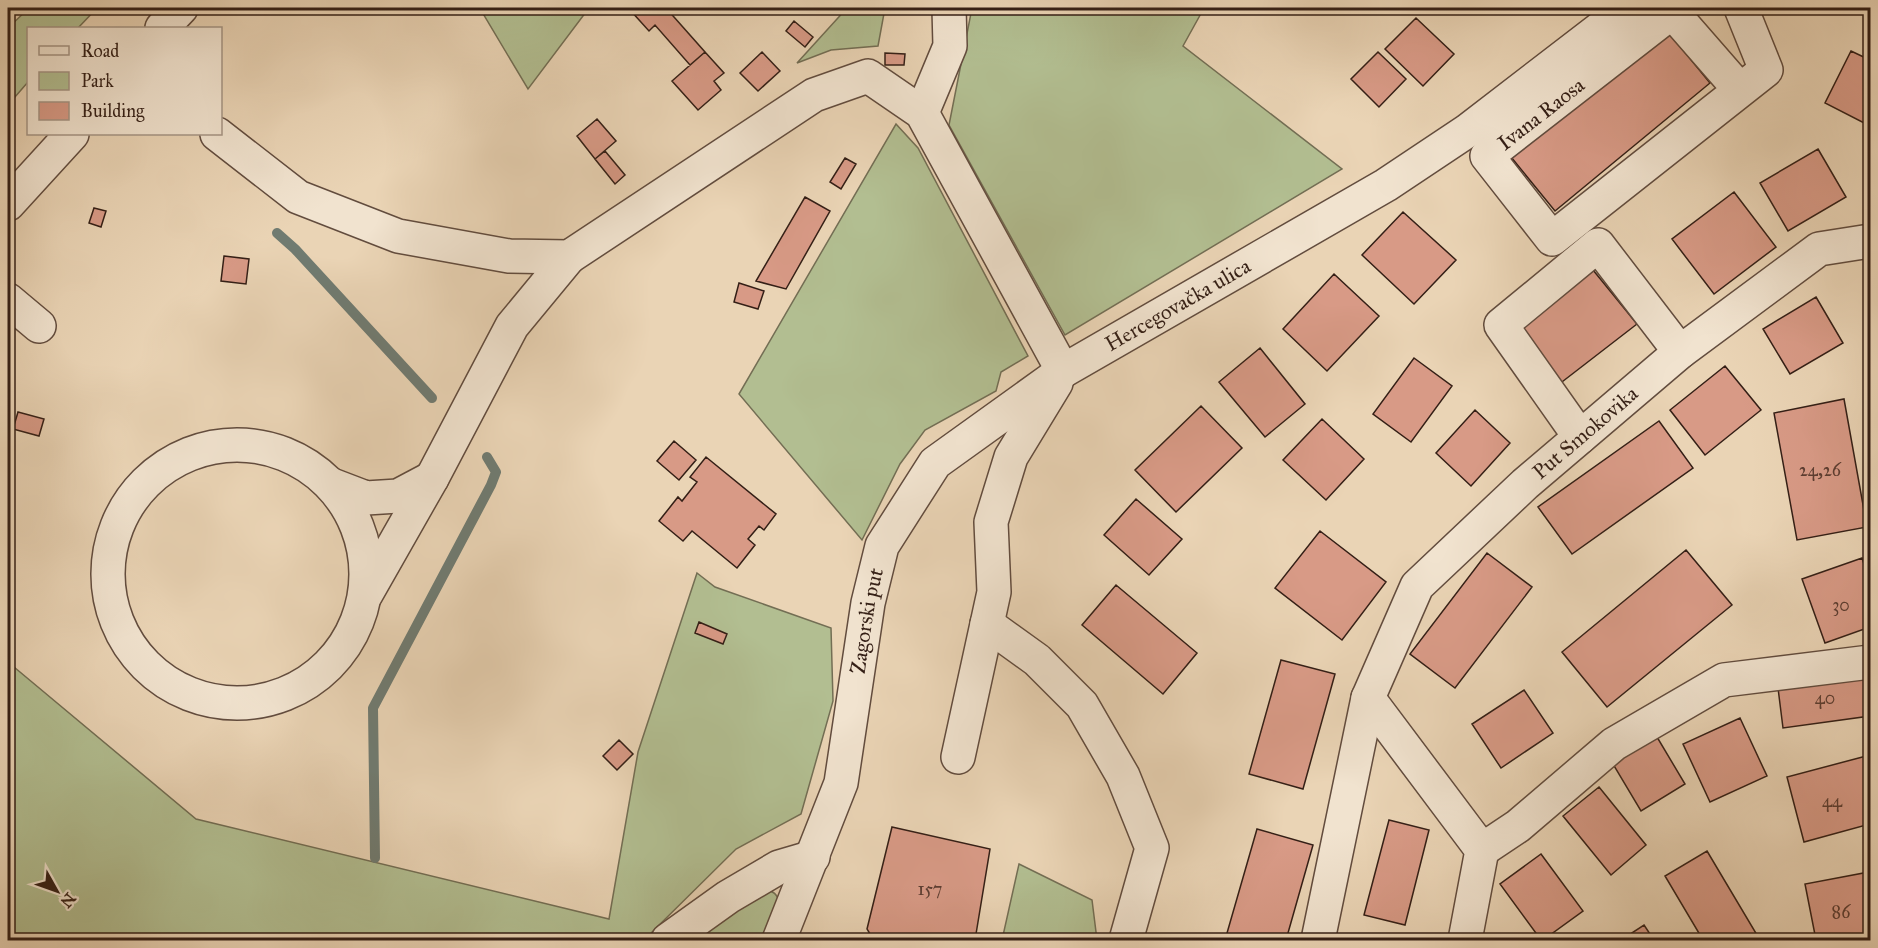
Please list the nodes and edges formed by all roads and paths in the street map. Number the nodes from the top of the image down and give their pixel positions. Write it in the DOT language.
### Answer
graph roads {
  1 [pos="181,8"];
  2 [pos="949,8"];
  3 [pos="1627,8"];
  4 [pos="1741,8"];
  5 [pos="163,27"];
  6 [pos="1740,90"];
  7 [pos="922,113"];
  8 [pos="71,135"];
  9 [pos="218,135"];
  10 [pos="8,204"];
  11 [pos="1870,241"];
  12 [pos="569,257"];
  13 [pos="8,300"];
  14 [pos="39,326"];
  15 [pos="1680,352"];
  16 [pos="1063,371"];
  17 [pos="1580,437"];
  18 [pos="432,478"];
  19 [pos="332,485"];
  20 [pos="365,595"];
  21 [pos="987,624"];
  22 [pos="1870,662"];
  23 [pos="1368,698"];
  24 [pos="958,757"];
  25 [pos="1482,850"];
  26 [pos="813,858"];
  27 [pos="668,940"];
  28 [pos="779,940"];
  29 [pos="1126,940"];
  30 [pos="1318,940"];
  31 [pos="1465,940"];
  1 -- 5 [label="street"];
  2 -- 7 [label="street"];
  3 -- 16 [label="street, Hercegovačka ulica"];
  4 -- 6 [label="street, Ivana Raosa"];
  6 -- 6 [label="street, Ivana Raosa"];
  7 -- 12 [label="street"];
  7 -- 16 [label="street"];
  8 -- 10 [label="street"];
  9 -- 12 [label="street"];
  11 -- 15 [label="street, Put Smokovika"];
  12 -- 18 [label="street"];
  13 -- 14 [label="street"];
  15 -- 17 [label="street, Put Smokovika"];
  15 -- 17 [label="street"];
  16 -- 21 [label="street, Hercegovačka ulica"];
  16 -- 26 [label="street, Zagorski put"];
  17 -- 23 [label="street, Put Smokovika"];
  18 -- 19 [label="street"];
  18 -- 20 [label="street"];
  19 -- 20 [label="street"];
  19 -- 20 [label="street"];
  21 -- 24 [label="street, Hercegovačka ulica"];
  21 -- 29 [label="street"];
  22 -- 25 [label="street"];
  23 -- 25 [label="street"];
  23 -- 30 [label="street, Put Smokovika"];
  25 -- 31 [label="street"];
  26 -- 27 [label="street"];
  26 -- 28 [label="street, Zagorski put"];
}
